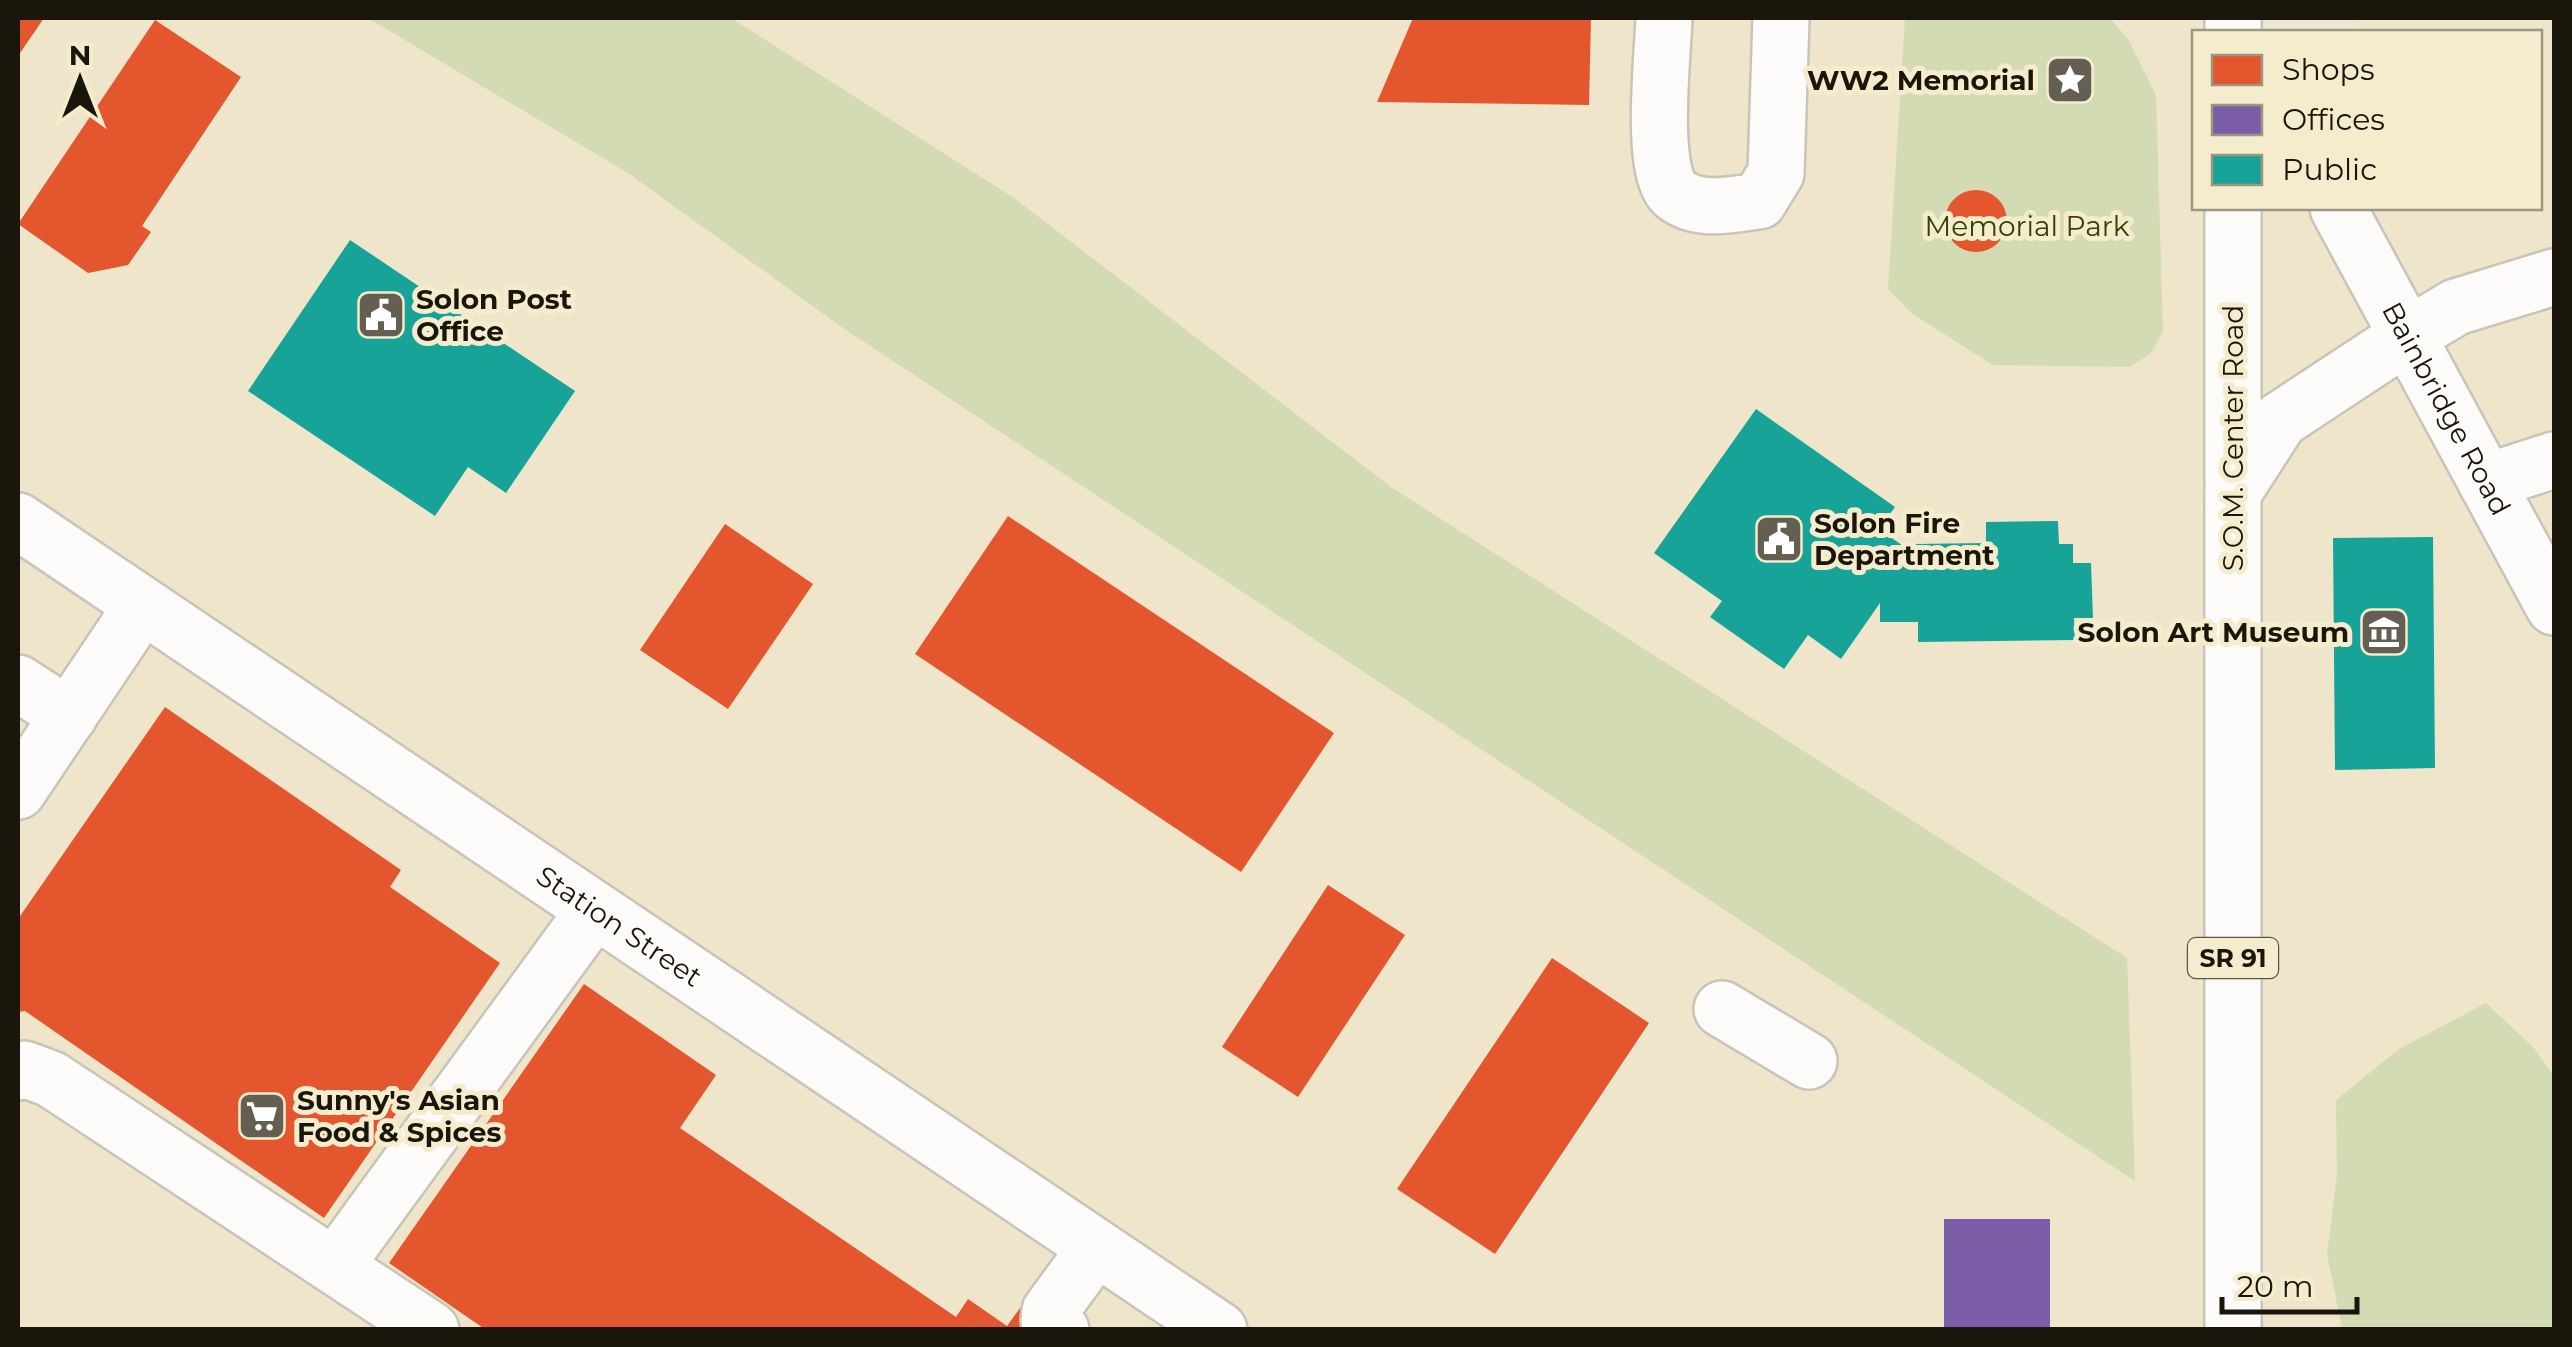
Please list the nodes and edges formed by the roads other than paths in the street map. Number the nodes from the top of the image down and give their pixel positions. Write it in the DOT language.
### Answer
graph roads {
  1 [pos="1664,18"];
  2 [pos="1781,18"];
  3 [pos="2233,210"];
  4 [pos="2339,210"];
  5 [pos="2554,277"];
  6 [pos="2409,335"];
  7 [pos="2554,460"];
  8 [pos="2486,482"];
  9 [pos="2233,493"];
  10 [pos="18,522"];
  11 [pos="142,606"];
  12 [pos="2554,607"];
  13 [pos="18,683"];
  14 [pos="69,716"];
  15 [pos="18,791"];
  16 [pos="594,912"];
  17 [pos="1722,1009"];
  18 [pos="1810,1061"];
  19 [pos="18,1072"];
  20 [pos="1096,1248"];
  21 [pos="337,1264"];
  22 [pos="431,1330"];
  23 [pos="1061,1330"];
  24 [pos="1219,1330"];
  25 [pos="2233,1330"];
  1 -- 2 [label="street"];
  3 -- 9 [label="street, S.O.M. Center Road / SR 91"];
  4 -- 6 [label="street, Bainbridge Road"];
  5 -- 6 [label="street"];
  6 -- 8 [label="street, Bainbridge Road"];
  6 -- 9 [label="street"];
  7 -- 8 [label="street"];
  8 -- 12 [label="street, Bainbridge Road"];
  9 -- 25 [label="street, S.O.M. Center Road / SR 91"];
  10 -- 11 [label="street, Station Street"];
  11 -- 14 [label="street"];
  11 -- 16 [label="street, Station Street"];
  13 -- 14 [label="street"];
  14 -- 15 [label="street"];
  16 -- 20 [label="street, Station Street"];
  16 -- 21 [label="street"];
  17 -- 18 [label="street"];
  19 -- 21 [label="street"];
  20 -- 23 [label="street"];
  20 -- 24 [label="street, Station Street"];
  21 -- 22 [label="street"];
}
